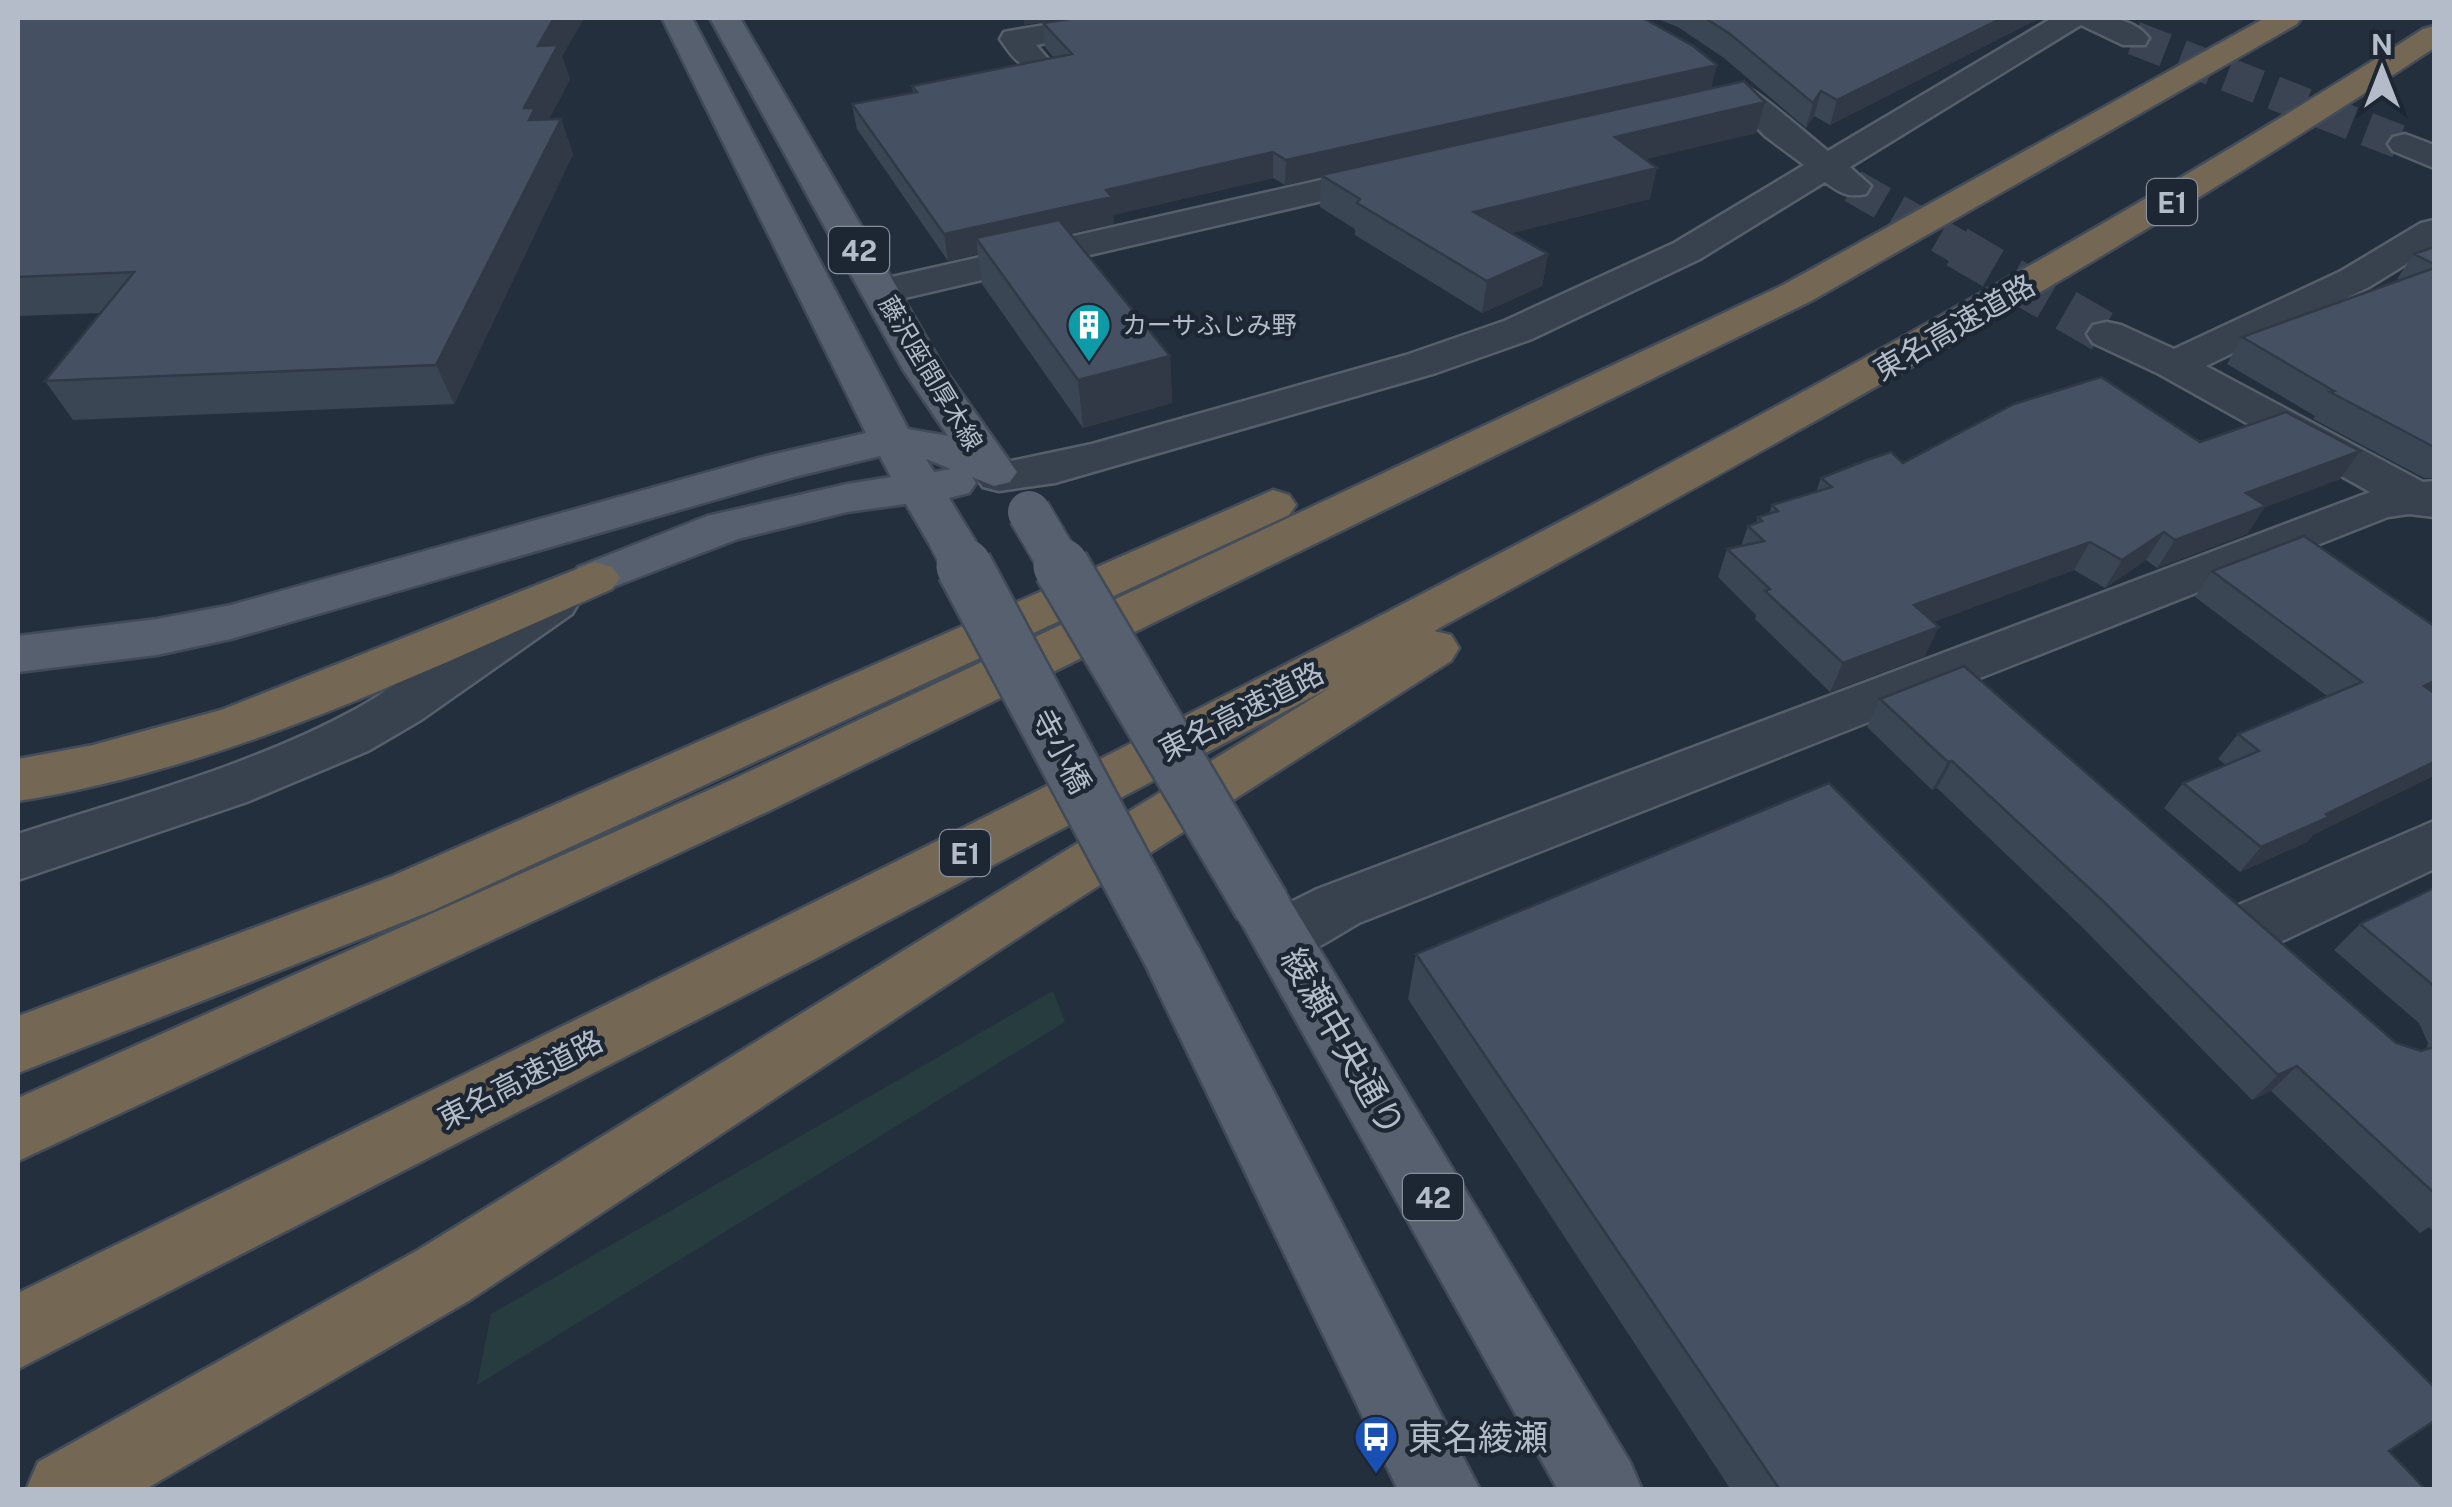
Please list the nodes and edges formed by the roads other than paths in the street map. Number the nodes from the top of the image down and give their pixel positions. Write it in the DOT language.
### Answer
graph roads {
  1 [pos="678,18"];
  2 [pos="725,18"];
  3 [pos="1124,18"];
  4 [pos="2072,18"];
  5 [pos="2088,18"];
  6 [pos="2286,18"];
  7 [pos="2434,36"];
  8 [pos="2134,38"];
  9 [pos="1018,43"];
  10 [pos="1716,72"];
  11 [pos="1744,96"];
  12 [pos="1669,113"];
  13 [pos="1426,167"];
  14 [pos="1840,176"];
  15 [pos="2434,230"];
  16 [pos="883,291"];
  17 [pos="1797,294"];
  18 [pos="2107,334"];
  19 [pos="1903,357"];
  20 [pos="2174,364"];
  21 [pos="892,440"];
  22 [pos="1005,485"];
  23 [pos="919,488"];
  24 [pos="2428,500"];
  25 [pos="595,578"];
  26 [pos="18,654"];
  27 [pos="1956,666"];
  28 [pos="2001,705"];
  29 [pos="165,748"];
  30 [pos="18,763"];
  31 [pos="18,780"];
  32 [pos="2434,844"];
  33 [pos="18,857"];
  34 [pos="2211,886"];
  35 [pos="1272,921"];
  36 [pos="18,1045"];
  37 [pos="18,1130"];
  38 [pos="18,1332"];
  39 [pos="66,1490"];
  40 [pos="1440,1490"];
  41 [pos="1602,1490"];
  1 -- 21 [label="main road, 42"];
  2 -- 16 [label="main road, 藤沢座間厚木線 / 42"];
  3 -- 9 [label="street"];
  4 -- 14 [label="street"];
  5 -- 8 [label="street"];
  6 -- 17 [label="highway"];
  7 -- 19 [label="highway, 東名高速道路 / E1"];
  10 -- 11 [label="street"];
  11 -- 12 [label="street"];
  11 -- 14 [label="street"];
  13 -- 16 [label="street"];
  14 -- 22 [label="street"];
  15 -- 20 [label="street"];
  16 -- 22 [label="main road, 藤沢座間厚木線 / 42"];
  17 -- 36 [label="highway"];
  17 -- 37 [label="highway"];
  18 -- 20 [label="street"];
  19 -- 38 [label="highway, 東名高速道路 / E1"];
  19 -- 39 [label="highway"];
  20 -- 24 [label="street"];
  21 -- 22 [label="main road"];
  21 -- 23 [label="main road, 42"];
  21 -- 26 [label="main road"];
  22 -- 23 [label="main road"];
  22 -- 35 [label="main road, 42, bridge"];
  23 -- 25 [label="main road"];
  23 -- 40 [label="main road, 寺小橋 / 42, bridge"];
  24 -- 27 [label="street"];
  25 -- 29 [label="highway"];
  25 -- 33 [label="street"];
  27 -- 28 [label="street"];
  27 -- 35 [label="street"];
  29 -- 30 [label="highway"];
  29 -- 31 [label="highway"];
  32 -- 34 [label="street"];
  35 -- 41 [label="main road, 綾瀬中央通り / 42"];
}
